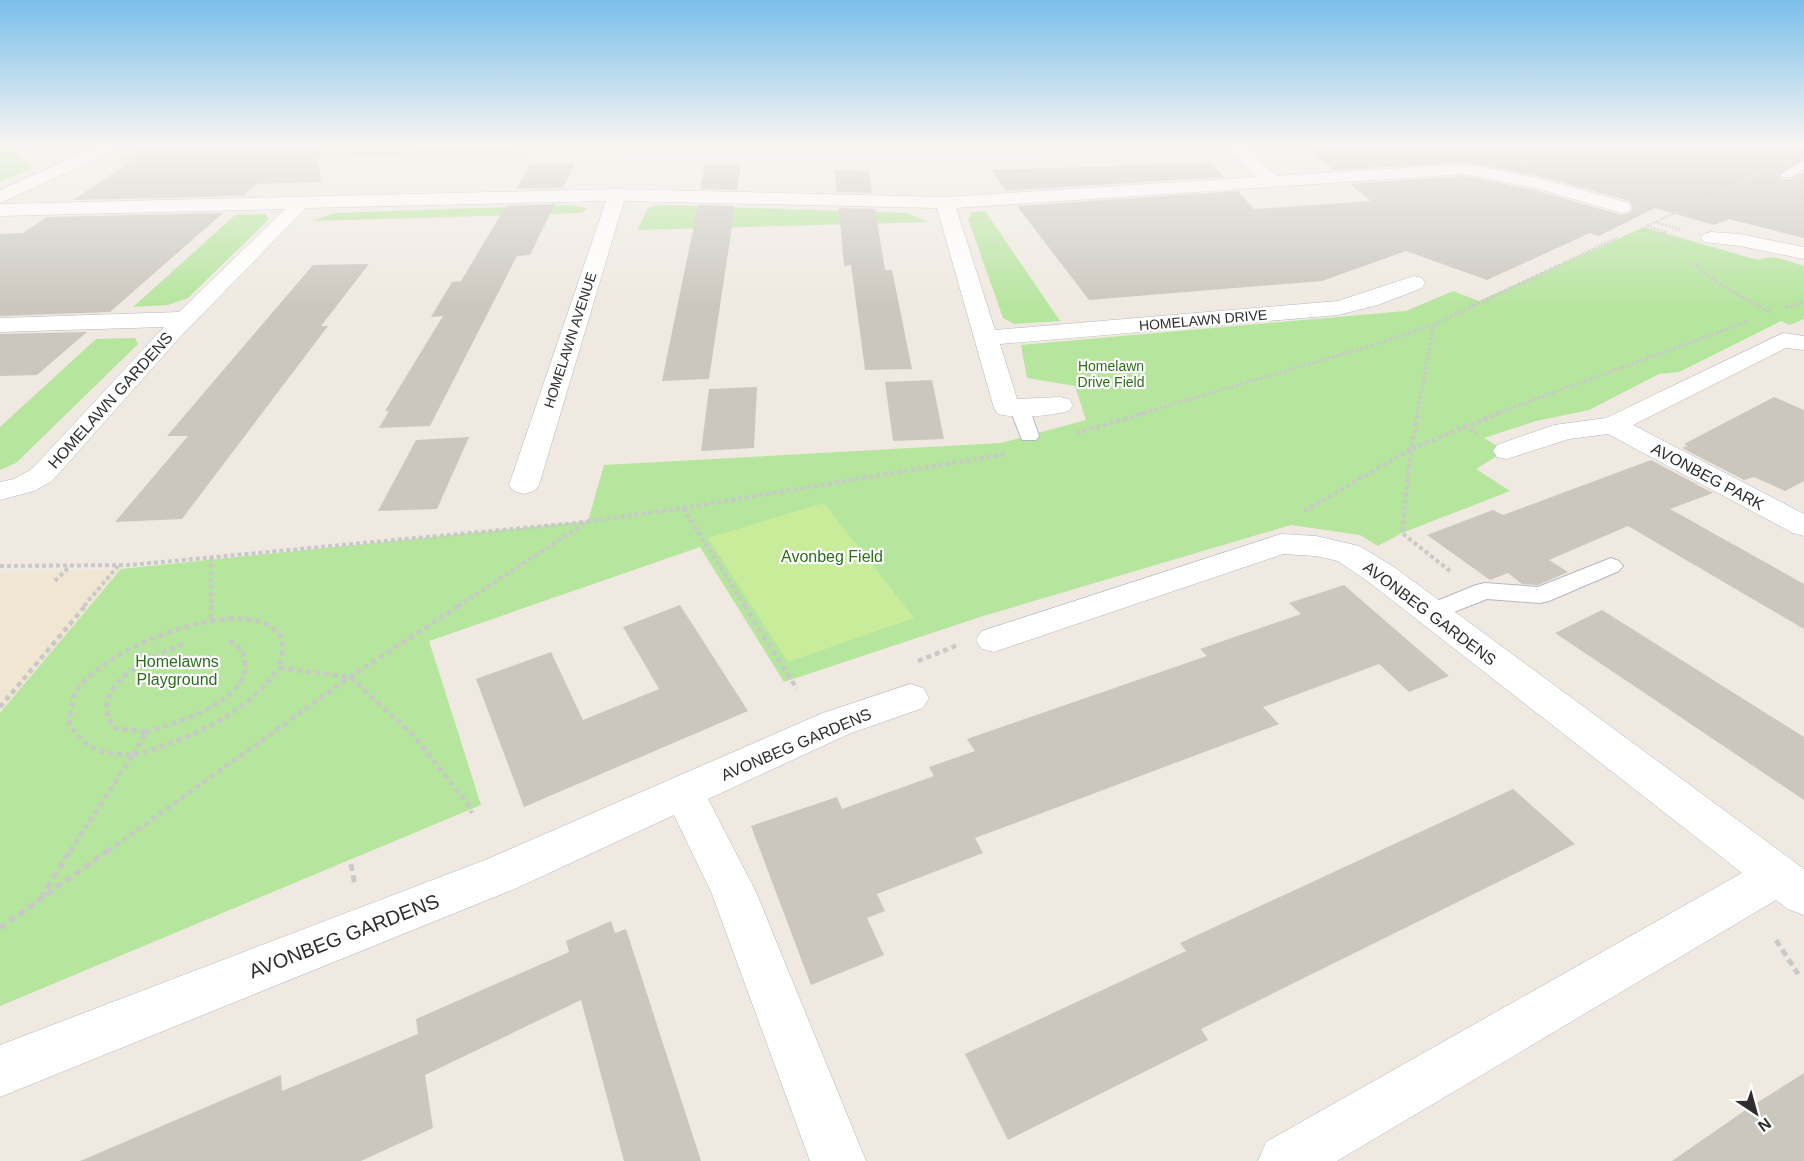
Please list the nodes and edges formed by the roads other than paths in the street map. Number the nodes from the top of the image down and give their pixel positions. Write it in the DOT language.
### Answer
graph roads {
  1 [pos="491,198"];
  2 [pos="616,198"];
  3 [pos="747,198"];
  4 [pos="1020,198"];
  5 [pos="1591,198"];
  6 [pos="301,203"];
  7 [pos="945,203"];
  8 [pos="1622,207"];
  9 [pos="0,210"];
  10 [pos="1711,238"];
  11 [pos="1804,253"];
  12 [pos="1414,283"];
  13 [pos="186,319"];
  14 [pos="0,325"];
  15 [pos="987,338"];
  16 [pos="1804,343"];
  17 [pos="1060,405"];
  18 [pos="1019,407"];
  19 [pos="1612,425"];
  20 [pos="1029,436"];
  21 [pos="1496,444"];
  22 [pos="524,485"];
  23 [pos="0,491"];
  24 [pos="1804,526"];
  25 [pos="1611,566"];
  26 [pos="1431,613"];
  27 [pos="994,640"];
  28 [pos="910,698"];
  29 [pos="684,792"];
  30 [pos="1791,885"];
  31 [pos="0,1071"];
  32 [pos="838,1161"];
  33 [pos="1285,1161"];
  1 -- 6 [label="street"];
  2 -- 22 [label="street, HOMELAWN AVENUE"];
  3 -- 7 [label="street"];
  4 -- 7 [label="street"];
  5 -- 8 [label="street"];
  6 -- 9 [label="street"];
  6 -- 13 [label="street, HOMELAWN GARDENS"];
  7 -- 15 [label="street"];
  10 -- 11 [label="street"];
  12 -- 15 [label="street, HOMELAWN DRIVE"];
  13 -- 14 [label="street, HOMELAWN GARDENS"];
  13 -- 23 [label="street, HOMELAWN GARDENS"];
  15 -- 18 [label="street"];
  16 -- 19 [label="street"];
  17 -- 18 [label="street"];
  18 -- 20 [label="lane"];
  19 -- 21 [label="street"];
  19 -- 24 [label="street, AVONBEG PARK"];
  25 -- 26 [label="lane"];
  26 -- 27 [label="street, AVONBEG GARDENS"];
  26 -- 30 [label="street, AVONBEG GARDENS"];
  28 -- 29 [label="street, AVONBEG GARDENS"];
  29 -- 31 [label="street, AVONBEG GARDENS"];
  29 -- 32 [label="street"];
  30 -- 33 [label="street, AVONBEG GARDENS"];
}
